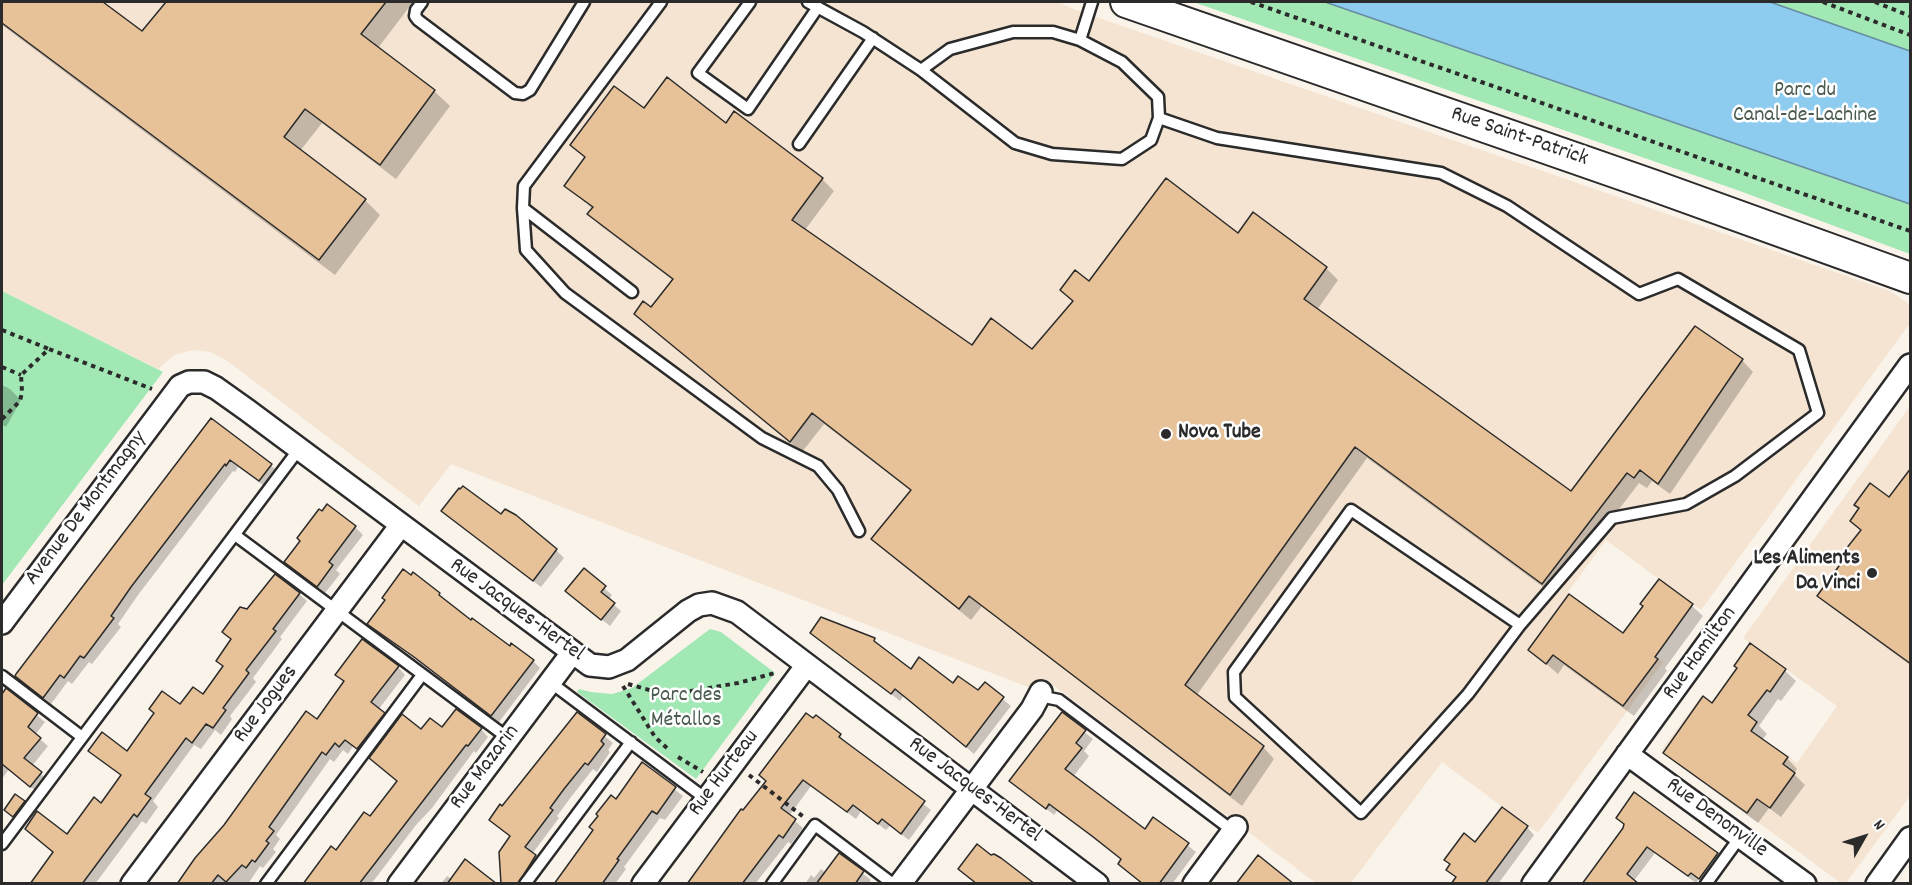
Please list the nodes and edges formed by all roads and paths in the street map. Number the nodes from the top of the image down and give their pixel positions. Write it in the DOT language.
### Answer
graph roads {
  1 [pos="422,2"];
  2 [pos="584,2"];
  3 [pos="661,2"];
  4 [pos="750,2"];
  5 [pos="808,2"];
  6 [pos="1092,2"];
  7 [pos="1126,2"];
  8 [pos="1251,2"];
  9 [pos="1823,2"];
  10 [pos="1875,2"];
  11 [pos="818,7"];
  12 [pos="1911,16"];
  13 [pos="1911,35"];
  14 [pos="873,38"];
  15 [pos="1080,40"];
  16 [pos="921,70"];
  17 [pos="1159,118"];
  18 [pos="799,144"];
  19 [pos="523,208"];
  20 [pos="1911,231"];
  21 [pos="1911,278"];
  22 [pos="632,292"];
  23 [pos="2,330"];
  24 [pos="49,350"];
  25 [pos="1911,365"];
  26 [pos="2,367"];
  27 [pos="21,375"];
  28 [pos="152,389"];
  29 [pos="173,396"];
  30 [pos="2,419"];
  31 [pos="299,449"];
  32 [pos="401,525"];
  33 [pos="859,531"];
  34 [pos="235,535"];
  35 [pos="337,612"];
  36 [pos="2,623"];
  37 [pos="1520,625"];
  38 [pos="572,653"];
  39 [pos="807,665"];
  40 [pos="777,673"];
  41 [pos="422,675"];
  42 [pos="2,676"];
  43 [pos="550,682"];
  44 [pos="628,684"];
  45 [pos="623,686"];
  46 [pos="1040,694"];
  47 [pos="82,737"];
  48 [pos="508,738"];
  49 [pos="631,742"];
  50 [pos="1627,754"];
  51 [pos="704,772"];
  52 [pos="748,774"];
  53 [pos="972,789"];
  54 [pos="706,800"];
  55 [pos="816,825"];
  56 [pos="1234,829"];
  57 [pos="1740,837"];
  58 [pos="1911,838"];
  59 [pos="2,844"];
  60 [pos="132,884"];
  61 [pos="266,884"];
  62 [pos="399,884"];
  63 [pos="525,884"];
  64 [pos="643,884"];
  65 [pos="772,884"];
  66 [pos="893,884"];
  67 [pos="900,884"];
  68 [pos="1097,884"];
  69 [pos="1194,884"];
  70 [pos="1533,884"];
  71 [pos="1706,884"];
  72 [pos="1805,884"];
  73 [pos="1877,884"];
  1 -- 2 [label="lane"];
  3 -- 19 [label="lane"];
  4 -- 11 [label="lane"];
  5 -- 11 [label="lane"];
  6 -- 15 [label="lane"];
  7 -- 21 [label="main road, Rue Saint-Patrick"];
  8 -- 20 [label="path"];
  9 -- 13 [label="path"];
  10 -- 12 [label="path"];
  11 -- 14 [label="lane"];
  14 -- 16 [label="lane"];
  14 -- 18 [label="lane"];
  15 -- 16 [label="lane"];
  15 -- 17 [label="lane"];
  16 -- 17 [label="lane"];
  17 -- 37 [label="lane"];
  19 -- 22 [label="lane"];
  19 -- 33 [label="lane"];
  23 -- 24 [label="path"];
  24 -- 27 [label="path"];
  24 -- 28 [label="path"];
  25 -- 50 [label="street, Rue Hamilton"];
  26 -- 27 [label="path"];
  27 -- 30 [label="path"];
  29 -- 31 [label="street, Rue Jacques-Hertel"];
  29 -- 36 [label="street, Avenue De Montmagny"];
  31 -- 32 [label="street, Rue Jacques-Hertel"];
  31 -- 34 [label="lane"];
  32 -- 35 [label="street, Rue Jogues"];
  32 -- 38 [label="street, Rue Jacques-Hertel"];
  34 -- 35 [label="lane"];
  34 -- 47 [label="lane"];
  35 -- 41 [label="lane"];
  35 -- 60 [label="street, Rue Jogues"];
  37 -- 37 [label="lane"];
  38 -- 39 [label="street, Rue Jacques-Hertel"];
  38 -- 43 [label="street, Rue Mazarin"];
  39 -- 53 [label="street, Rue Jacques-Hertel"];
  39 -- 54 [label="street, Rue Hurteau"];
  40 -- 44 [label="path"];
  41 -- 48 [label="lane"];
  41 -- 61 [label="lane"];
  42 -- 47 [label="lane"];
  43 -- 48 [label="street, Rue Mazarin"];
  43 -- 49 [label="lane"];
  45 -- 51 [label="path"];
  46 -- 53 [label="street"];
  46 -- 56 [label="lane"];
  47 -- 59 [label="lane"];
  48 -- 62 [label="street, Rue Mazarin"];
  49 -- 54 [label="lane"];
  49 -- 63 [label="lane"];
  50 -- 57 [label="street, Rue Denonville"];
  50 -- 70 [label="street, Rue Hamilton"];
  52 -- 55 [label="path"];
  53 -- 67 [label="street"];
  53 -- 68 [label="street, Rue Jacques-Hertel"];
  54 -- 64 [label="street, Rue Hurteau"];
  55 -- 65 [label="lane"];
  55 -- 66 [label="lane"];
  56 -- 69 [label="street"];
  57 -- 71 [label="lane"];
  57 -- 72 [label="street, Rue Denonville"];
  58 -- 73 [label="street"];
}
